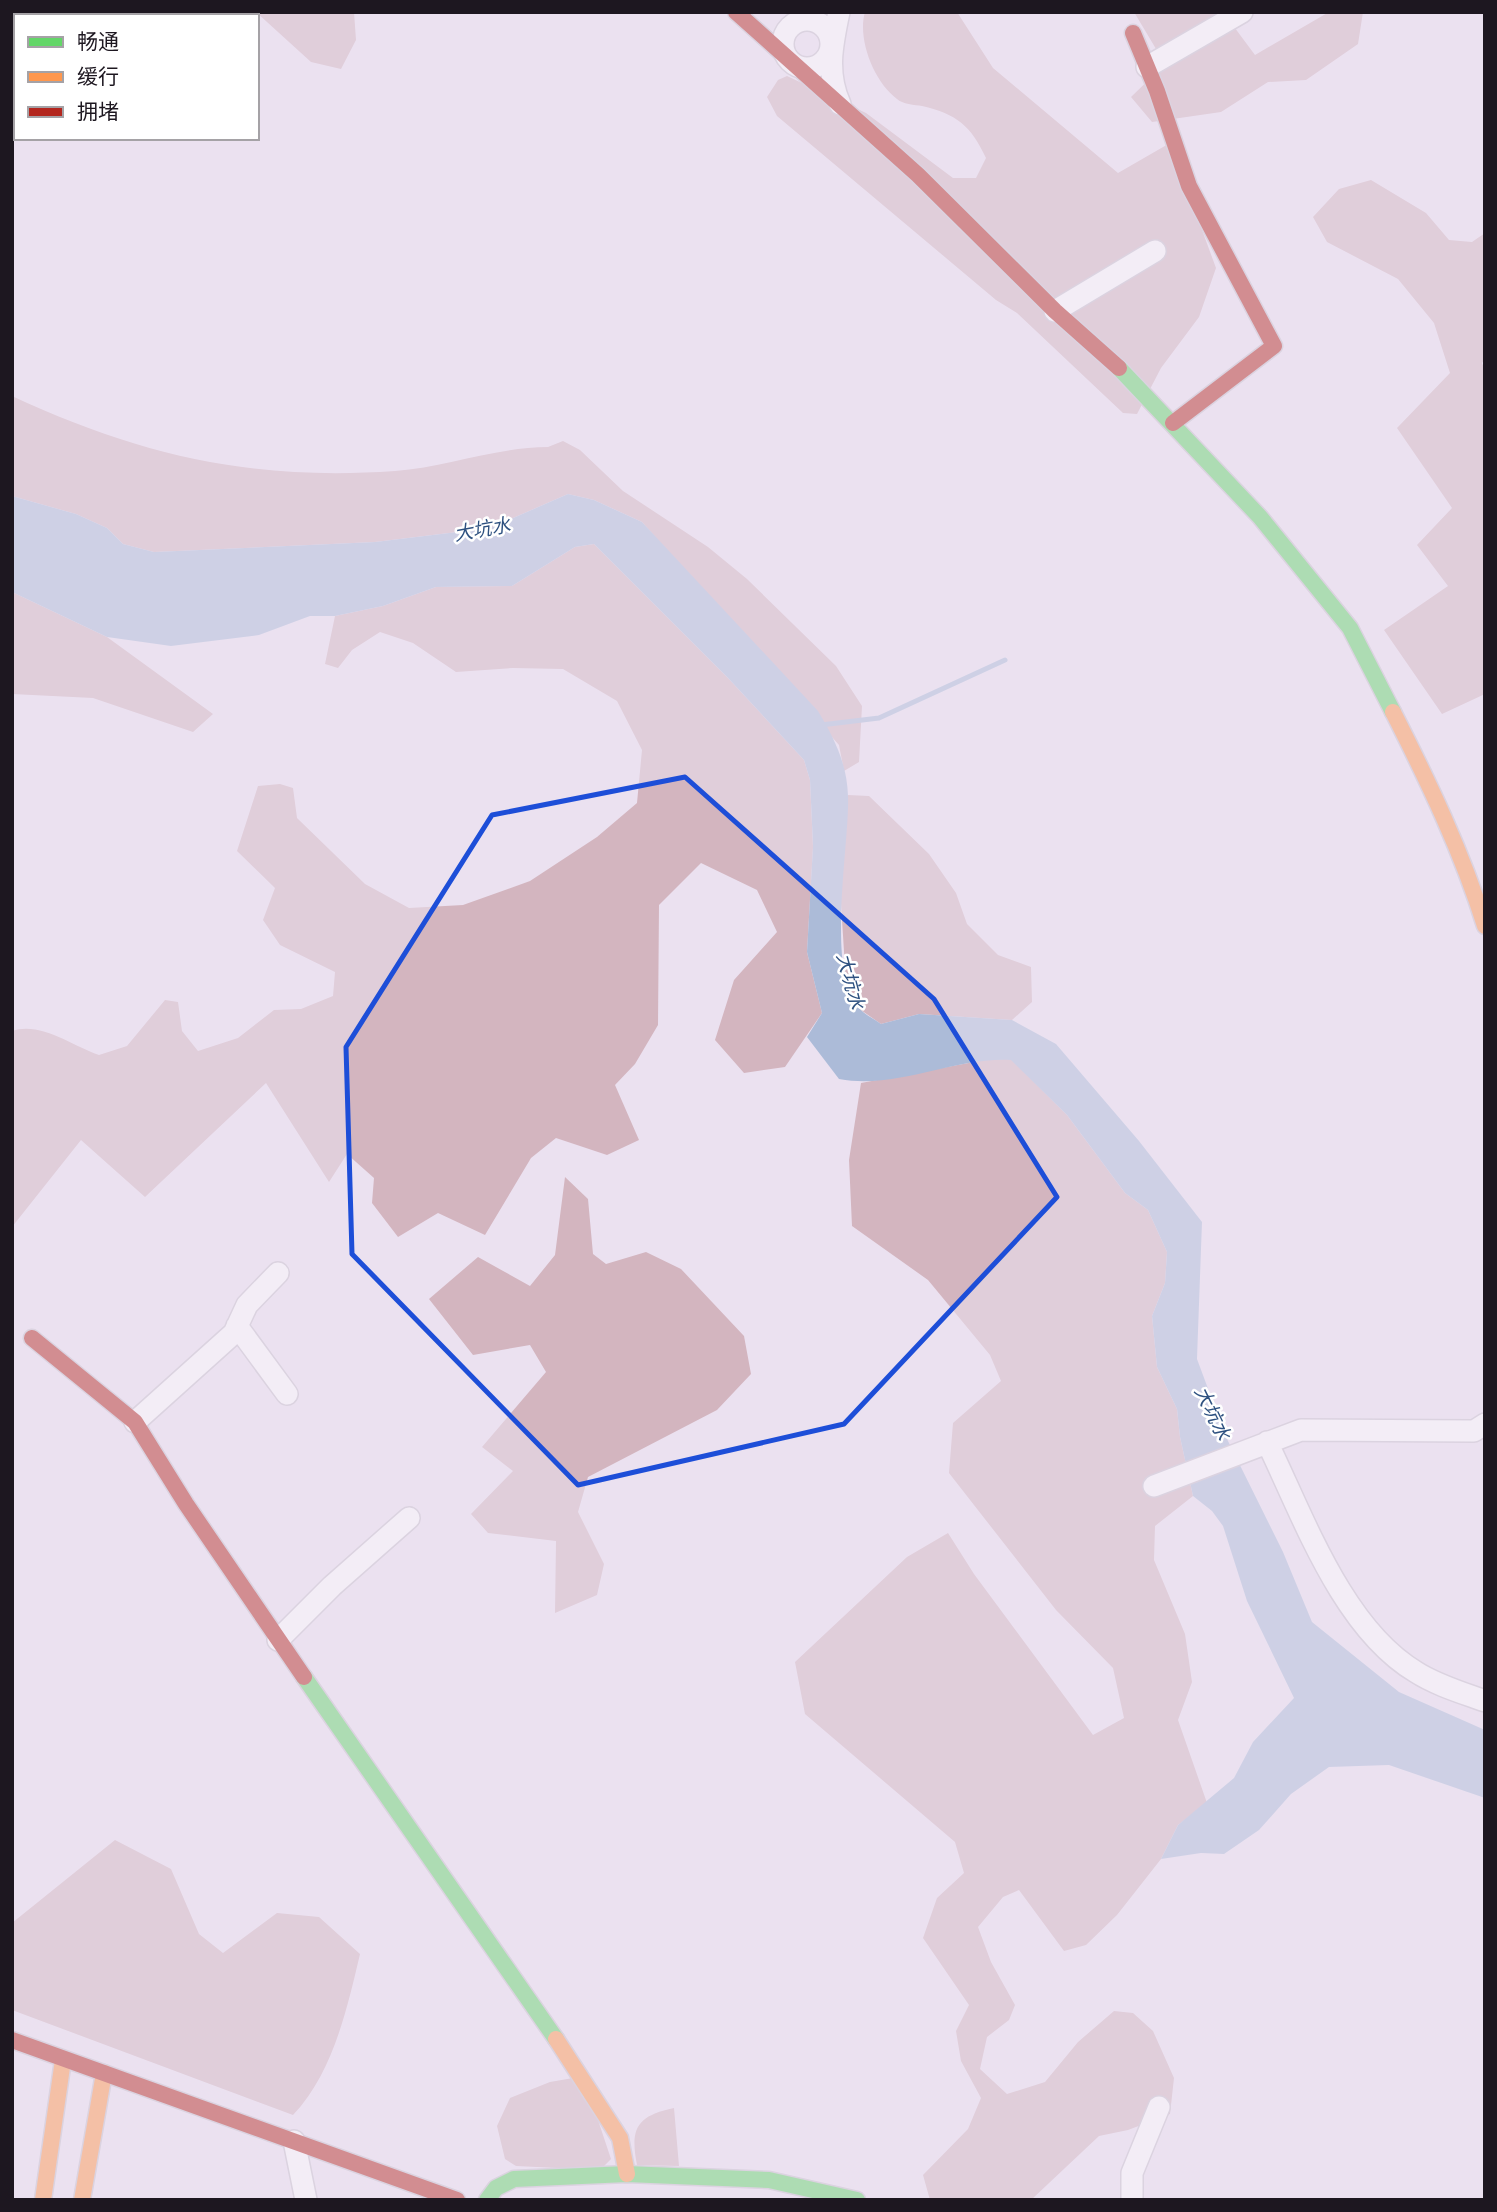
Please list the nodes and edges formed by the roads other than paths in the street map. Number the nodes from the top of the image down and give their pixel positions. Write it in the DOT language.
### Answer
graph roads {
  1 [pos="839,12"];
  2 [pos="1242,12"];
  3 [pos="740,16"];
  4 [pos="804,17"];
  5 [pos="1133,33"];
  6 [pos="831,52"];
  7 [pos="791,63"];
  8 [pos="1147,67"];
  9 [pos="844,112"];
  10 [pos="1155,251"];
  11 [pos="1055,311"];
  12 [pos="1173,423"];
  13 [pos="1485,926"];
  14 [pos="278,1273"];
  15 [pos="237,1326"];
  16 [pos="32,1338"];
  17 [pos="287,1394"];
  18 [pos="135,1422"];
  19 [pos="1485,1424"];
  20 [pos="1266,1442"];
  21 [pos="1154,1486"];
  22 [pos="409,1518"];
  23 [pos="278,1640"];
  24 [pos="1485,1701"];
  25 [pos="12,2040"];
  26 [pos="63,2060"];
  27 [pos="104,2073"];
  28 [pos="1159,2107"];
  29 [pos="294,2141"];
  30 [pos="627,2174"];
  31 [pos="43,2200"];
  32 [pos="82,2200"];
  33 [pos="306,2200"];
  34 [pos="457,2200"];
  35 [pos="488,2200"];
  36 [pos="857,2200"];
  37 [pos="1132,2200"];
  1 -- 6 [label="street"];
  2 -- 8 [label="street"];
  3 -- 4 [label="street"];
  3 -- 7 [label="main road"];
  4 -- 6 [label="street"];
  4 -- 7 [label="street"];
  5 -- 8 [label="main road"];
  6 -- 7 [label="street"];
  6 -- 9 [label="street"];
  7 -- 9 [label="main road"];
  8 -- 12 [label="main road"];
  9 -- 11 [label="main road"];
  10 -- 11 [label="street"];
  11 -- 12 [label="main road"];
  12 -- 13 [label="main road"];
  14 -- 15 [label="street"];
  15 -- 17 [label="street"];
  15 -- 18 [label="street"];
  16 -- 18 [label="main road"];
  18 -- 23 [label="main road"];
  19 -- 20 [label="street"];
  20 -- 21 [label="street"];
  20 -- 24 [label="street"];
  22 -- 23 [label="street"];
  23 -- 30 [label="main road"];
  25 -- 26 [label="main road"];
  26 -- 27 [label="main road"];
  26 -- 31 [label="main road"];
  27 -- 29 [label="main road"];
  27 -- 32 [label="main road"];
  28 -- 37 [label="street"];
  29 -- 33 [label="street"];
  29 -- 34 [label="main road"];
  30 -- 35 [label="main road"];
  30 -- 36 [label="main road"];
}
